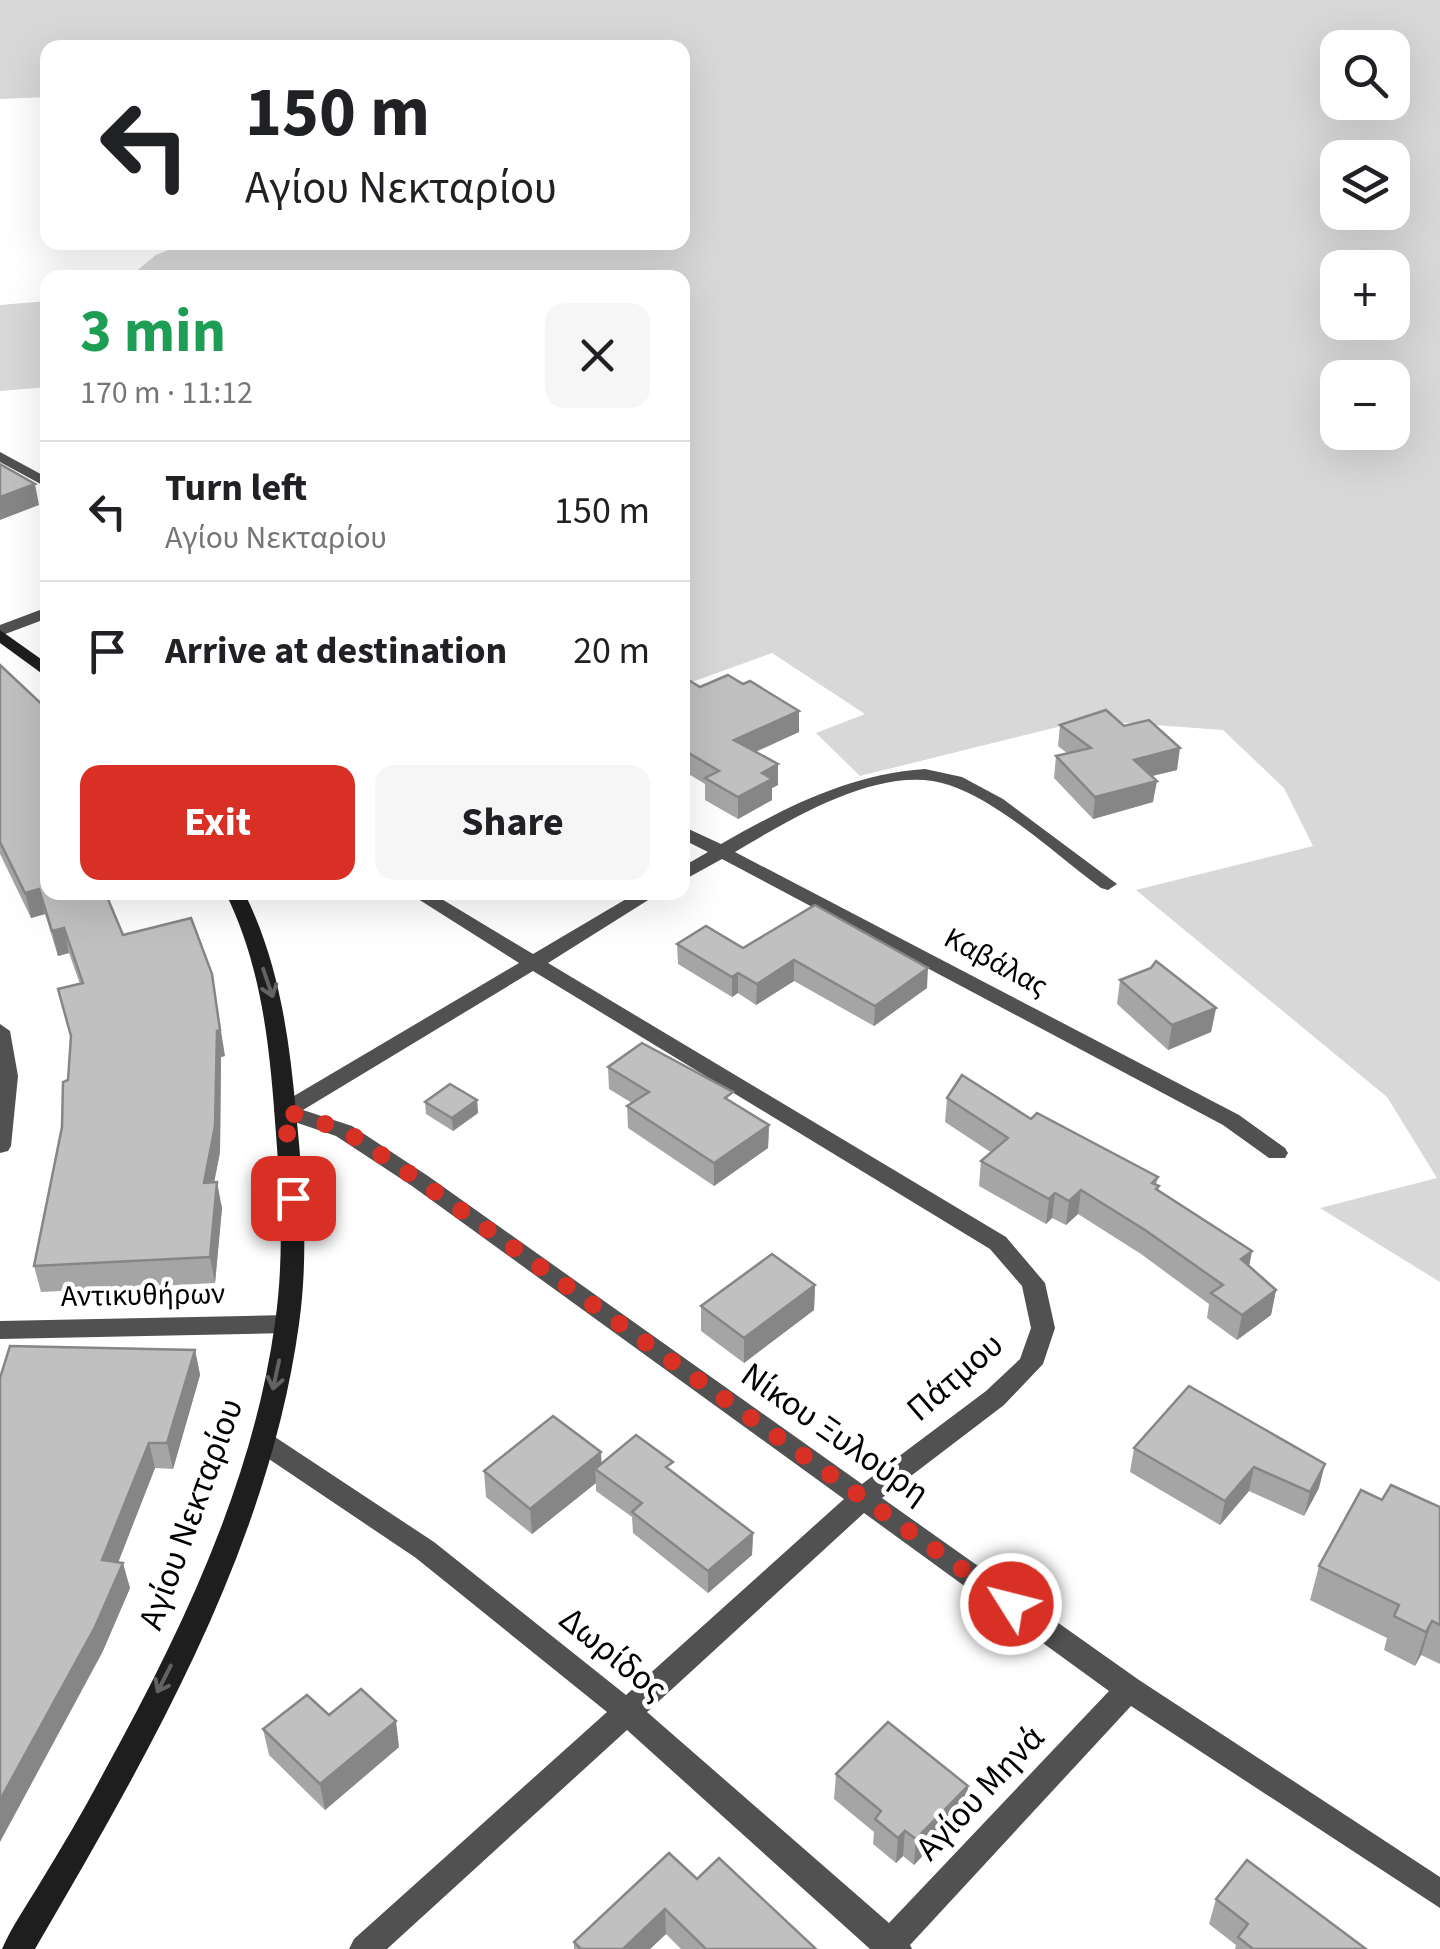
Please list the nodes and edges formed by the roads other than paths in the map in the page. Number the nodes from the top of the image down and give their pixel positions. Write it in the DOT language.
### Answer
graph roads {
  1 [pos="0,456"];
  2 [pos="40,479"];
  3 [pos="40,616"];
  4 [pos="0,633"];
  5 [pos="40,666"];
  6 [pos="690,835"];
  7 [pos="722,852"];
  8 [pos="690,870"];
  9 [pos="1108,884"];
  10 [pos="237,900"];
  11 [pos="429,900"];
  12 [pos="638,900"];
  13 [pos="532,961"];
  14 [pos="0,1032"];
  15 [pos="285,1111"];
  16 [pos="0,1146"];
  17 [pos="1277,1153"];
  18 [pos="287,1324"];
  19 [pos="0,1330"];
  20 [pos="262,1442"];
  21 [pos="864,1497"];
  22 [pos="1129,1689"];
  23 [pos="626,1711"];
  24 [pos="1440,1894"];
  25 [pos="891,1947"];
  26 [pos="18,1949"];
  27 [pos="365,1949"];
  1 -- 2 [label="street"];
  3 -- 4 [label="street"];
  4 -- 5 [label="street"];
  6 -- 7 [label="street, Καβάλας"];
  7 -- 8 [label="street"];
  7 -- 9 [label="street"];
  7 -- 17 [label="street, Καβάλας"];
  10 -- 15 [label="street, Αγίου Νεκταρίου, one-way"];
  11 -- 13 [label="street, Πάτμου"];
  12 -- 13 [label="street"];
  13 -- 15 [label="street"];
  13 -- 21 [label="street, Πάτμου"];
  14 -- 16 [label="street"];
  15 -- 18 [label="street, Αγίου Νεκταρίου"];
  15 -- 21 [label="street, Νίκου Ξυλούρη"];
  18 -- 19 [label="street, Αντικυθήρων"];
  18 -- 20 [label="street, Αγίου Νεκταρίου, one-way"];
  20 -- 23 [label="street, Δωρίδος"];
  20 -- 26 [label="street, Αγίου Νεκταρίου, one-way"];
  21 -- 22 [label="street, Νίκου Ξυλούρη"];
  21 -- 23 [label="street, Πάτμου"];
  22 -- 24 [label="street, Νίκου Ξυλούρη"];
  22 -- 25 [label="street, Αγίου Μηνά"];
  23 -- 25 [label="street, Δωρίδος"];
  23 -- 27 [label="street, Πάτμου"];
}
